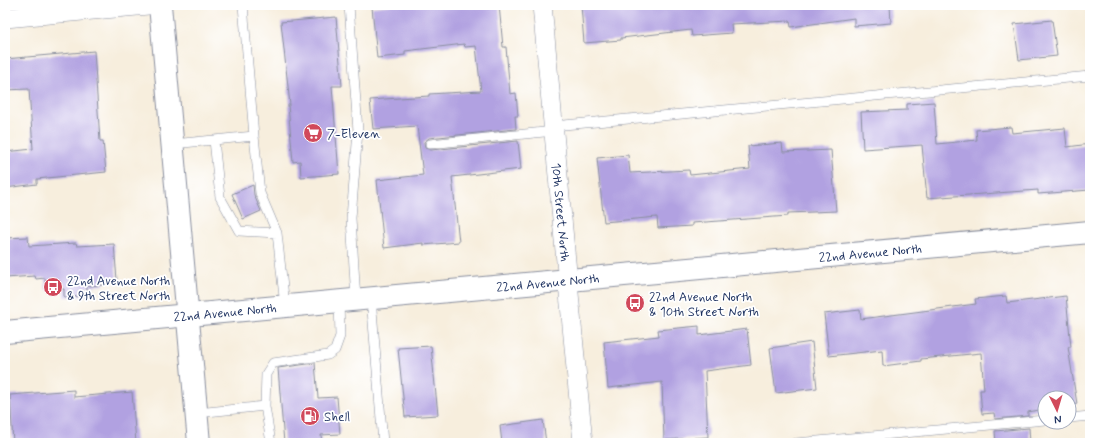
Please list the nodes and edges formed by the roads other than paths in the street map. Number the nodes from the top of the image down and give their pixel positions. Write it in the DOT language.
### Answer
graph roads {
  1 [pos="148,5"];
  2 [pos="160,5"];
  3 [pos="243,5"];
  4 [pos="350,5"];
  5 [pos="542,5"];
  6 [pos="5,18"];
  7 [pos="1090,76"];
  8 [pos="554,129"];
  9 [pos="254,136"];
  10 [pos="214,140"];
  11 [pos="173,144"];
  12 [pos="430,144"];
  13 [pos="1090,232"];
  14 [pos="277,233"];
  15 [pos="568,280"];
  16 [pos="355,300"];
  17 [pos="285,306"];
  18 [pos="188,316"];
  19 [pos="5,332"];
  20 [pos="265,406"];
  21 [pos="197,413"];
  22 [pos="1090,416"];
  23 [pos="1077,417"];
  24 [pos="1037,421"];
  25 [pos="199,443"];
  26 [pos="270,443"];
  27 [pos="383,443"];
  28 [pos="583,443"];
  29 [pos="796,443"];
  1 -- 6 [label="street"];
  2 -- 11 [label="main road"];
  3 -- 9 [label="lane"];
  4 -- 16 [label="lane"];
  5 -- 8 [label="street, 10th Street North"];
  7 -- 8 [label="lane"];
  8 -- 12 [label="lane"];
  8 -- 15 [label="street, 10th Street North"];
  9 -- 10 [label="lane"];
  9 -- 14 [label="lane"];
  10 -- 11 [label="lane"];
  10 -- 14 [label="lane"];
  11 -- 18 [label="main road"];
  13 -- 15 [label="main road, 22nd Avenue North"];
  14 -- 17 [label="lane"];
  15 -- 16 [label="main road, 22nd Avenue North"];
  15 -- 28 [label="street, 10th Street North"];
  16 -- 17 [label="main road, 22nd Avenue North"];
  16 -- 20 [label="lane"];
  16 -- 27 [label="lane"];
  17 -- 18 [label="main road, 22nd Avenue North"];
  18 -- 19 [label="main road, 22nd Avenue North"];
  18 -- 21 [label="main road"];
  20 -- 21 [label="lane"];
  20 -- 26 [label="lane"];
  21 -- 25 [label="main road"];
  22 -- 23 [label="lane"];
  24 -- 29 [label="lane"];
}
